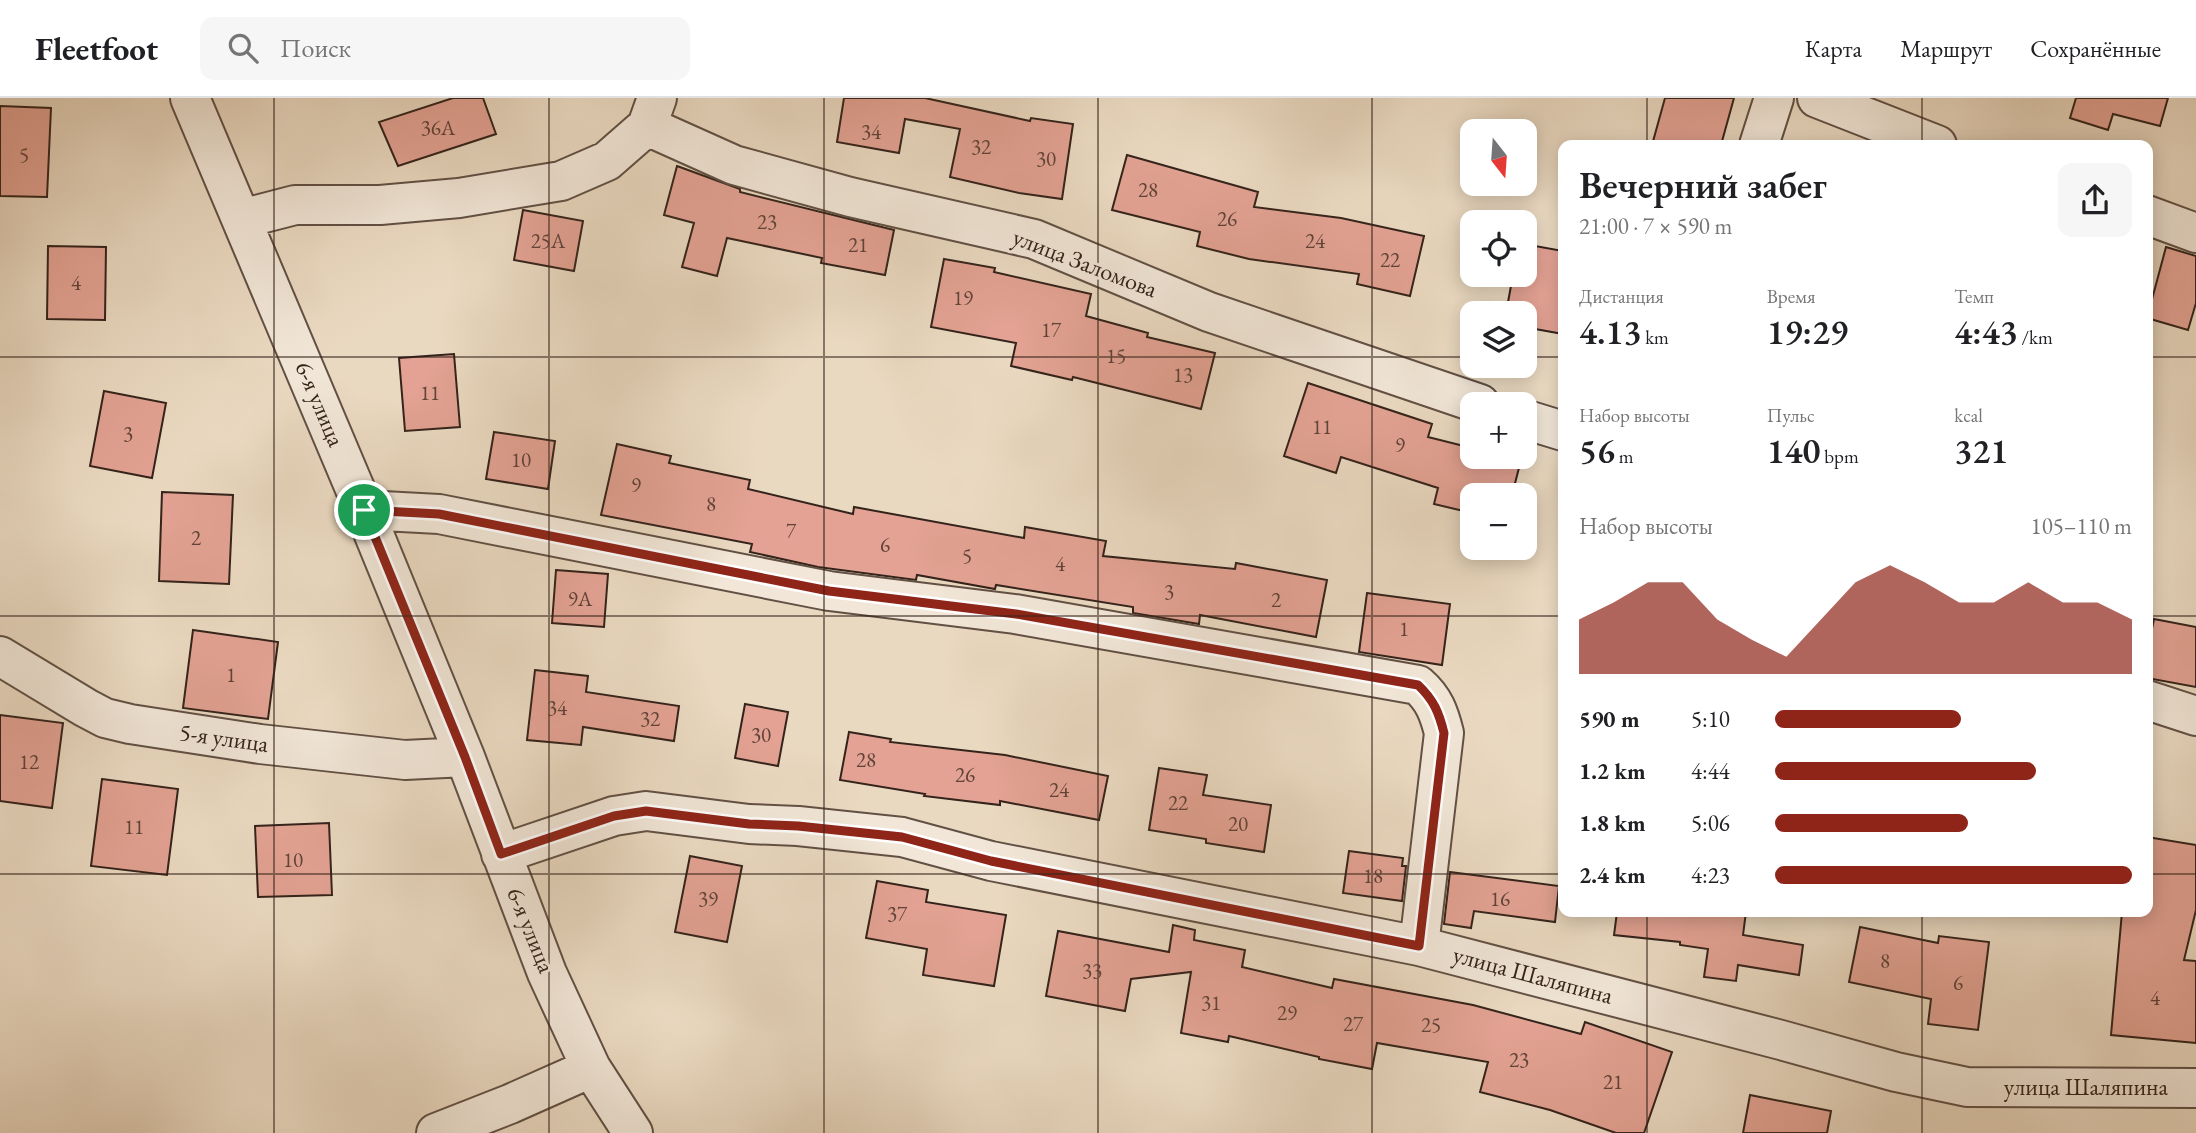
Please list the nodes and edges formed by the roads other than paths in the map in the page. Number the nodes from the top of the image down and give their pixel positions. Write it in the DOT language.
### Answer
graph roads {
  1 [pos="190,98"];
  2 [pos="1774,98"];
  3 [pos="1817,98"];
  4 [pos="652,112"];
  5 [pos="1761,140"];
  6 [pos="1924,140"];
  7 [pos="2153,217"];
  8 [pos="241,219"];
  9 [pos="2196,233"];
  10 [pos="1460,397"];
  11 [pos="1537,423"];
  12 [pos="1558,429"];
  13 [pos="364,510"];
  14 [pos="0,656"];
  15 [pos="2153,703"];
  16 [pos="2196,716"];
  17 [pos="465,757"];
  18 [pos="501,854"];
  19 [pos="1419,946"];
  20 [pos="591,1068"];
  21 [pos="2196,1088"];
  22 [pos="436,1133"];
  23 [pos="632,1133"];
  1 -- 8 [label="street, 6-я улица"];
  2 -- 5 [label="street"];
  3 -- 6 [label="street"];
  4 -- 8 [label="street"];
  4 -- 10 [label="street, улица Заломова"];
  7 -- 9 [label="street"];
  8 -- 13 [label="street, 6-я улица"];
  11 -- 12 [label="street"];
  13 -- 17 [label="street, 6-я улица"];
  13 -- 19 [label="street"];
  14 -- 17 [label="street, 5-я улица"];
  15 -- 16 [label="street"];
  17 -- 18 [label="street, 6-я улица"];
  18 -- 19 [label="street, улица Шаляпина"];
  18 -- 20 [label="street, 6-я улица"];
  19 -- 21 [label="street, улица Шаляпина"];
  20 -- 22 [label="street"];
  20 -- 23 [label="street, 6-я улица"];
}
